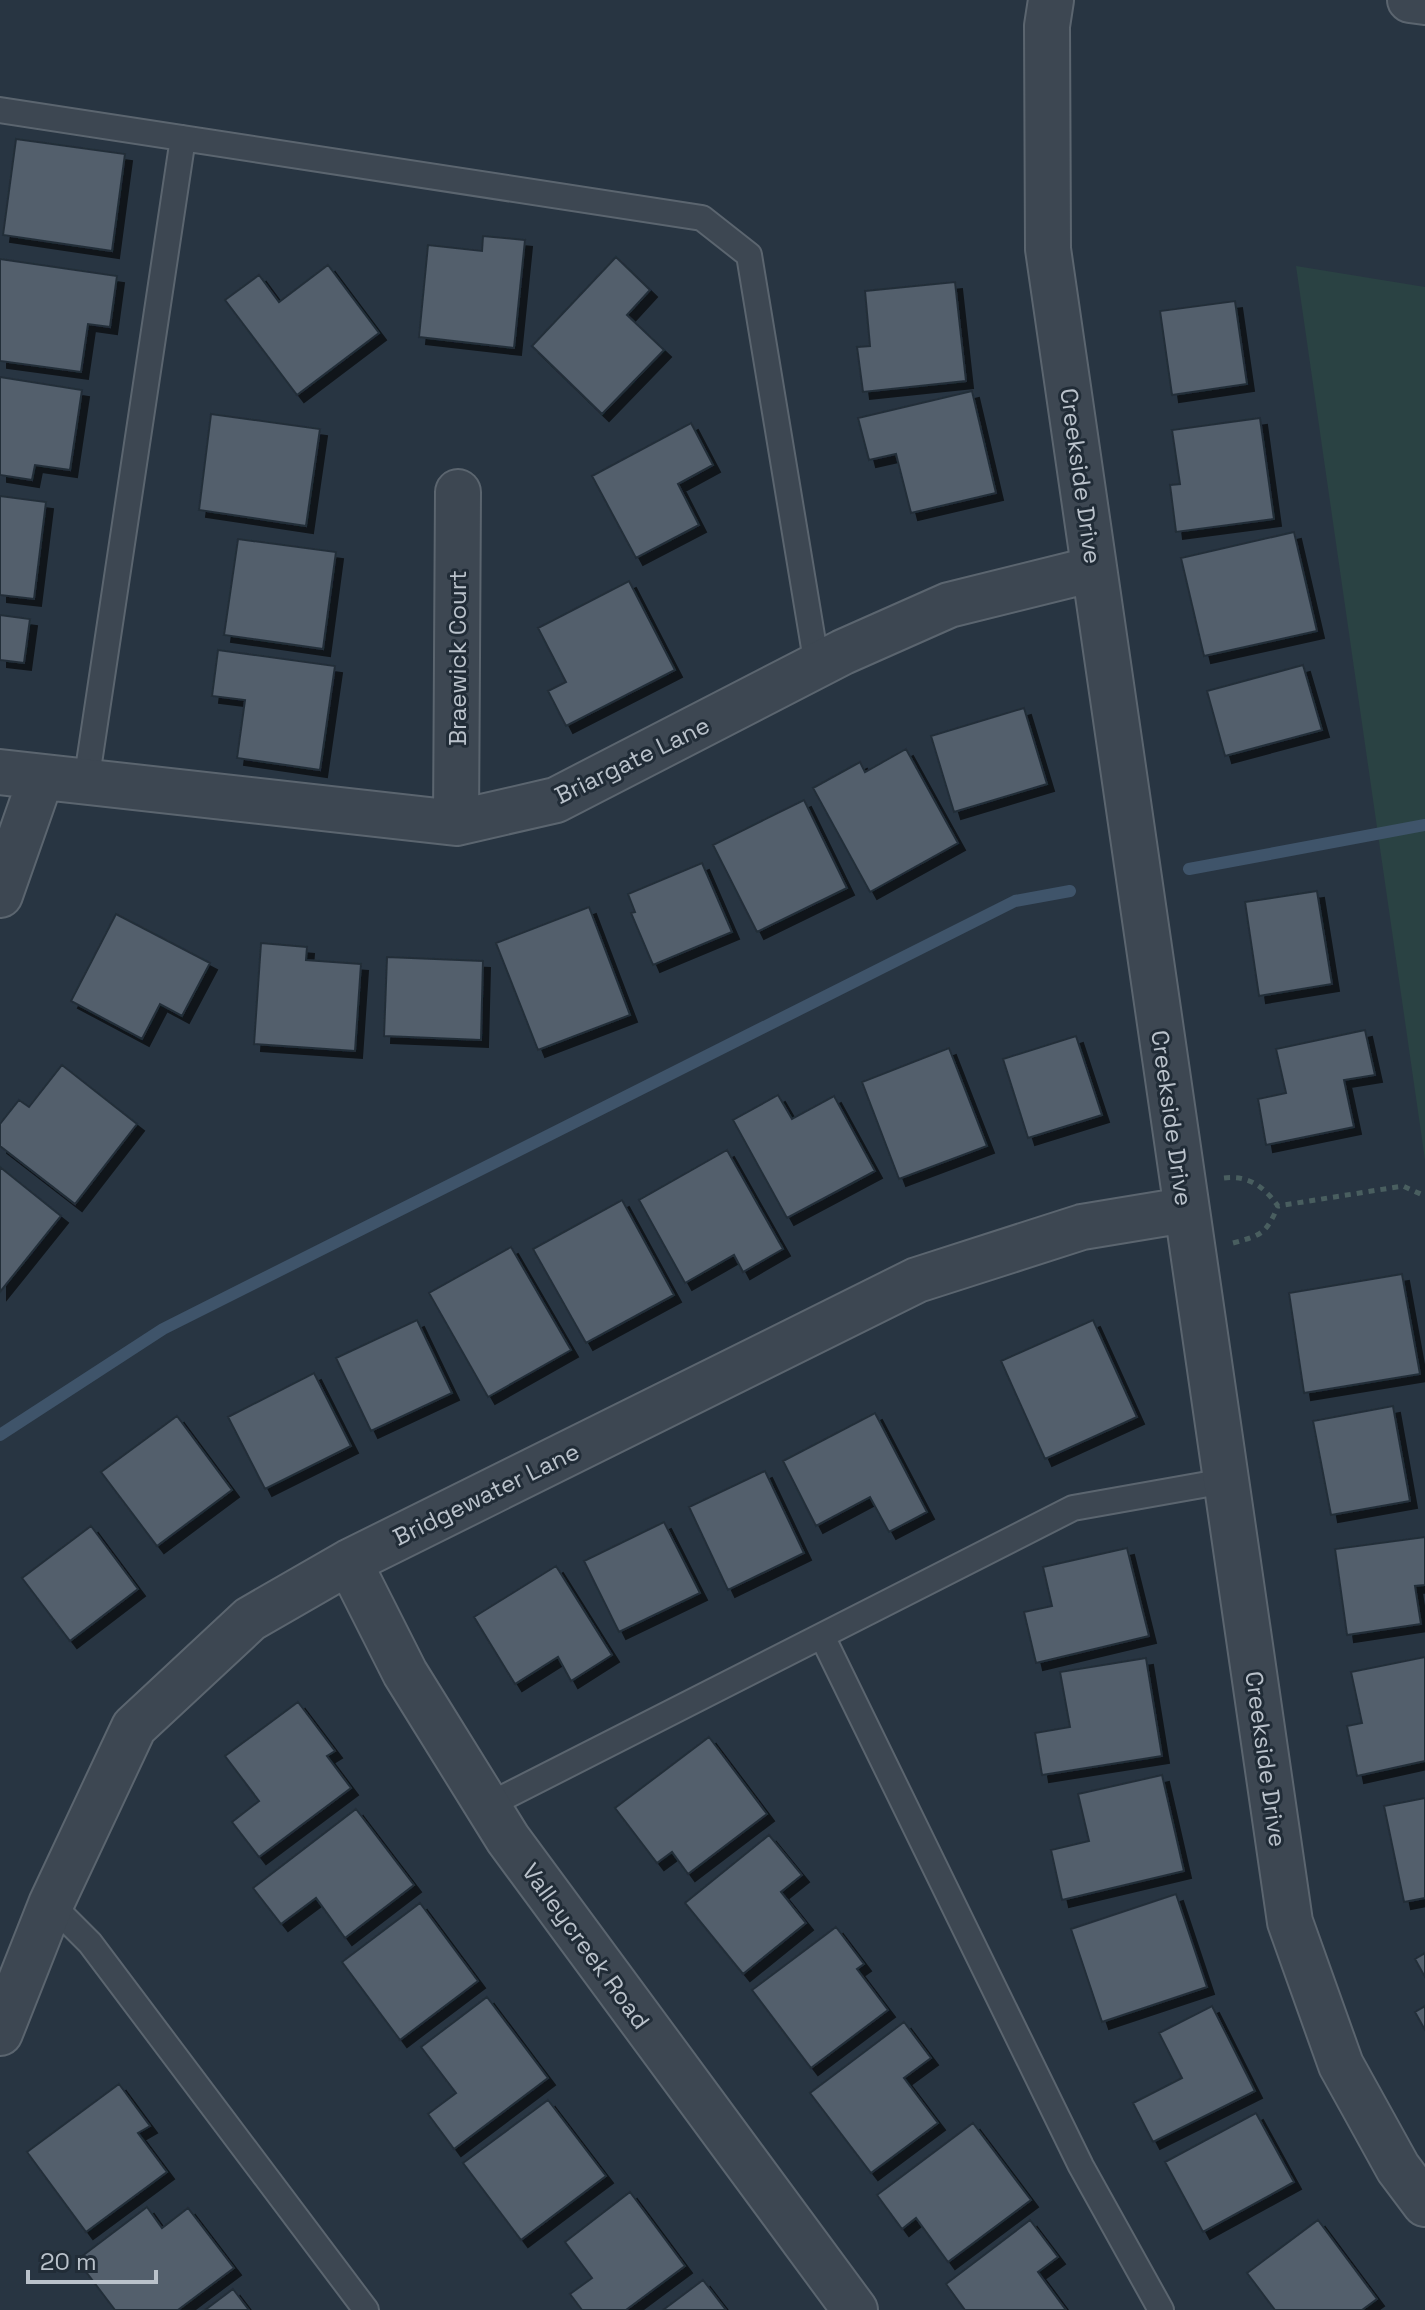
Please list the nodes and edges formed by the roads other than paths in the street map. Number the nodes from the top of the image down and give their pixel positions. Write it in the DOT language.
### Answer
graph roads {
  1 [pos="1051,0"];
  2 [pos="1410,0"];
  3 [pos="1425,2"];
  4 [pos="0,110"];
  5 [pos="183,138"];
  6 [pos="458,492"];
  7 [pos="1094,569"];
  8 [pos="817,666"];
  9 [pos="21,775"];
  10 [pos="86,783"];
  11 [pos="456,823"];
  12 [pos="0,895"];
  13 [pos="1185,1210"];
  14 [pos="1225,1481"];
  15 [pos="349,1562"];
  16 [pos="822,1636"];
  17 [pos="487,1806"];
  18 [pos="51,1904"];
  19 [pos="0,2033"];
  20 [pos="1425,2204"];
  21 [pos="366,2310"];
  22 [pos="855,2310"];
  23 [pos="1161,2310"];
  1 -- 7 [label="street, Creekside Drive"];
  2 -- 3 [label="street"];
  4 -- 5 [label="lane"];
  5 -- 8 [label="lane"];
  5 -- 10 [label="lane"];
  6 -- 11 [label="street, Braewick Court"];
  7 -- 8 [label="street, Briargate Lane"];
  7 -- 13 [label="street, Creekside Drive"];
  8 -- 11 [label="street, Briargate Lane"];
  9 -- 10 [label="street, Briargate Lane"];
  9 -- 12 [label="street"];
  10 -- 11 [label="street, Briargate Lane"];
  13 -- 14 [label="street, Creekside Drive"];
  13 -- 15 [label="street, Bridgewater Lane"];
  14 -- 16 [label="lane"];
  14 -- 20 [label="street, Creekside Drive"];
  15 -- 17 [label="street, Valleycreek Road"];
  15 -- 18 [label="street, Bridgewater Lane"];
  16 -- 17 [label="lane"];
  16 -- 23 [label="lane"];
  17 -- 22 [label="street, Valleycreek Road"];
  18 -- 19 [label="street, Bridgewater Lane"];
  18 -- 21 [label="lane"];
}
